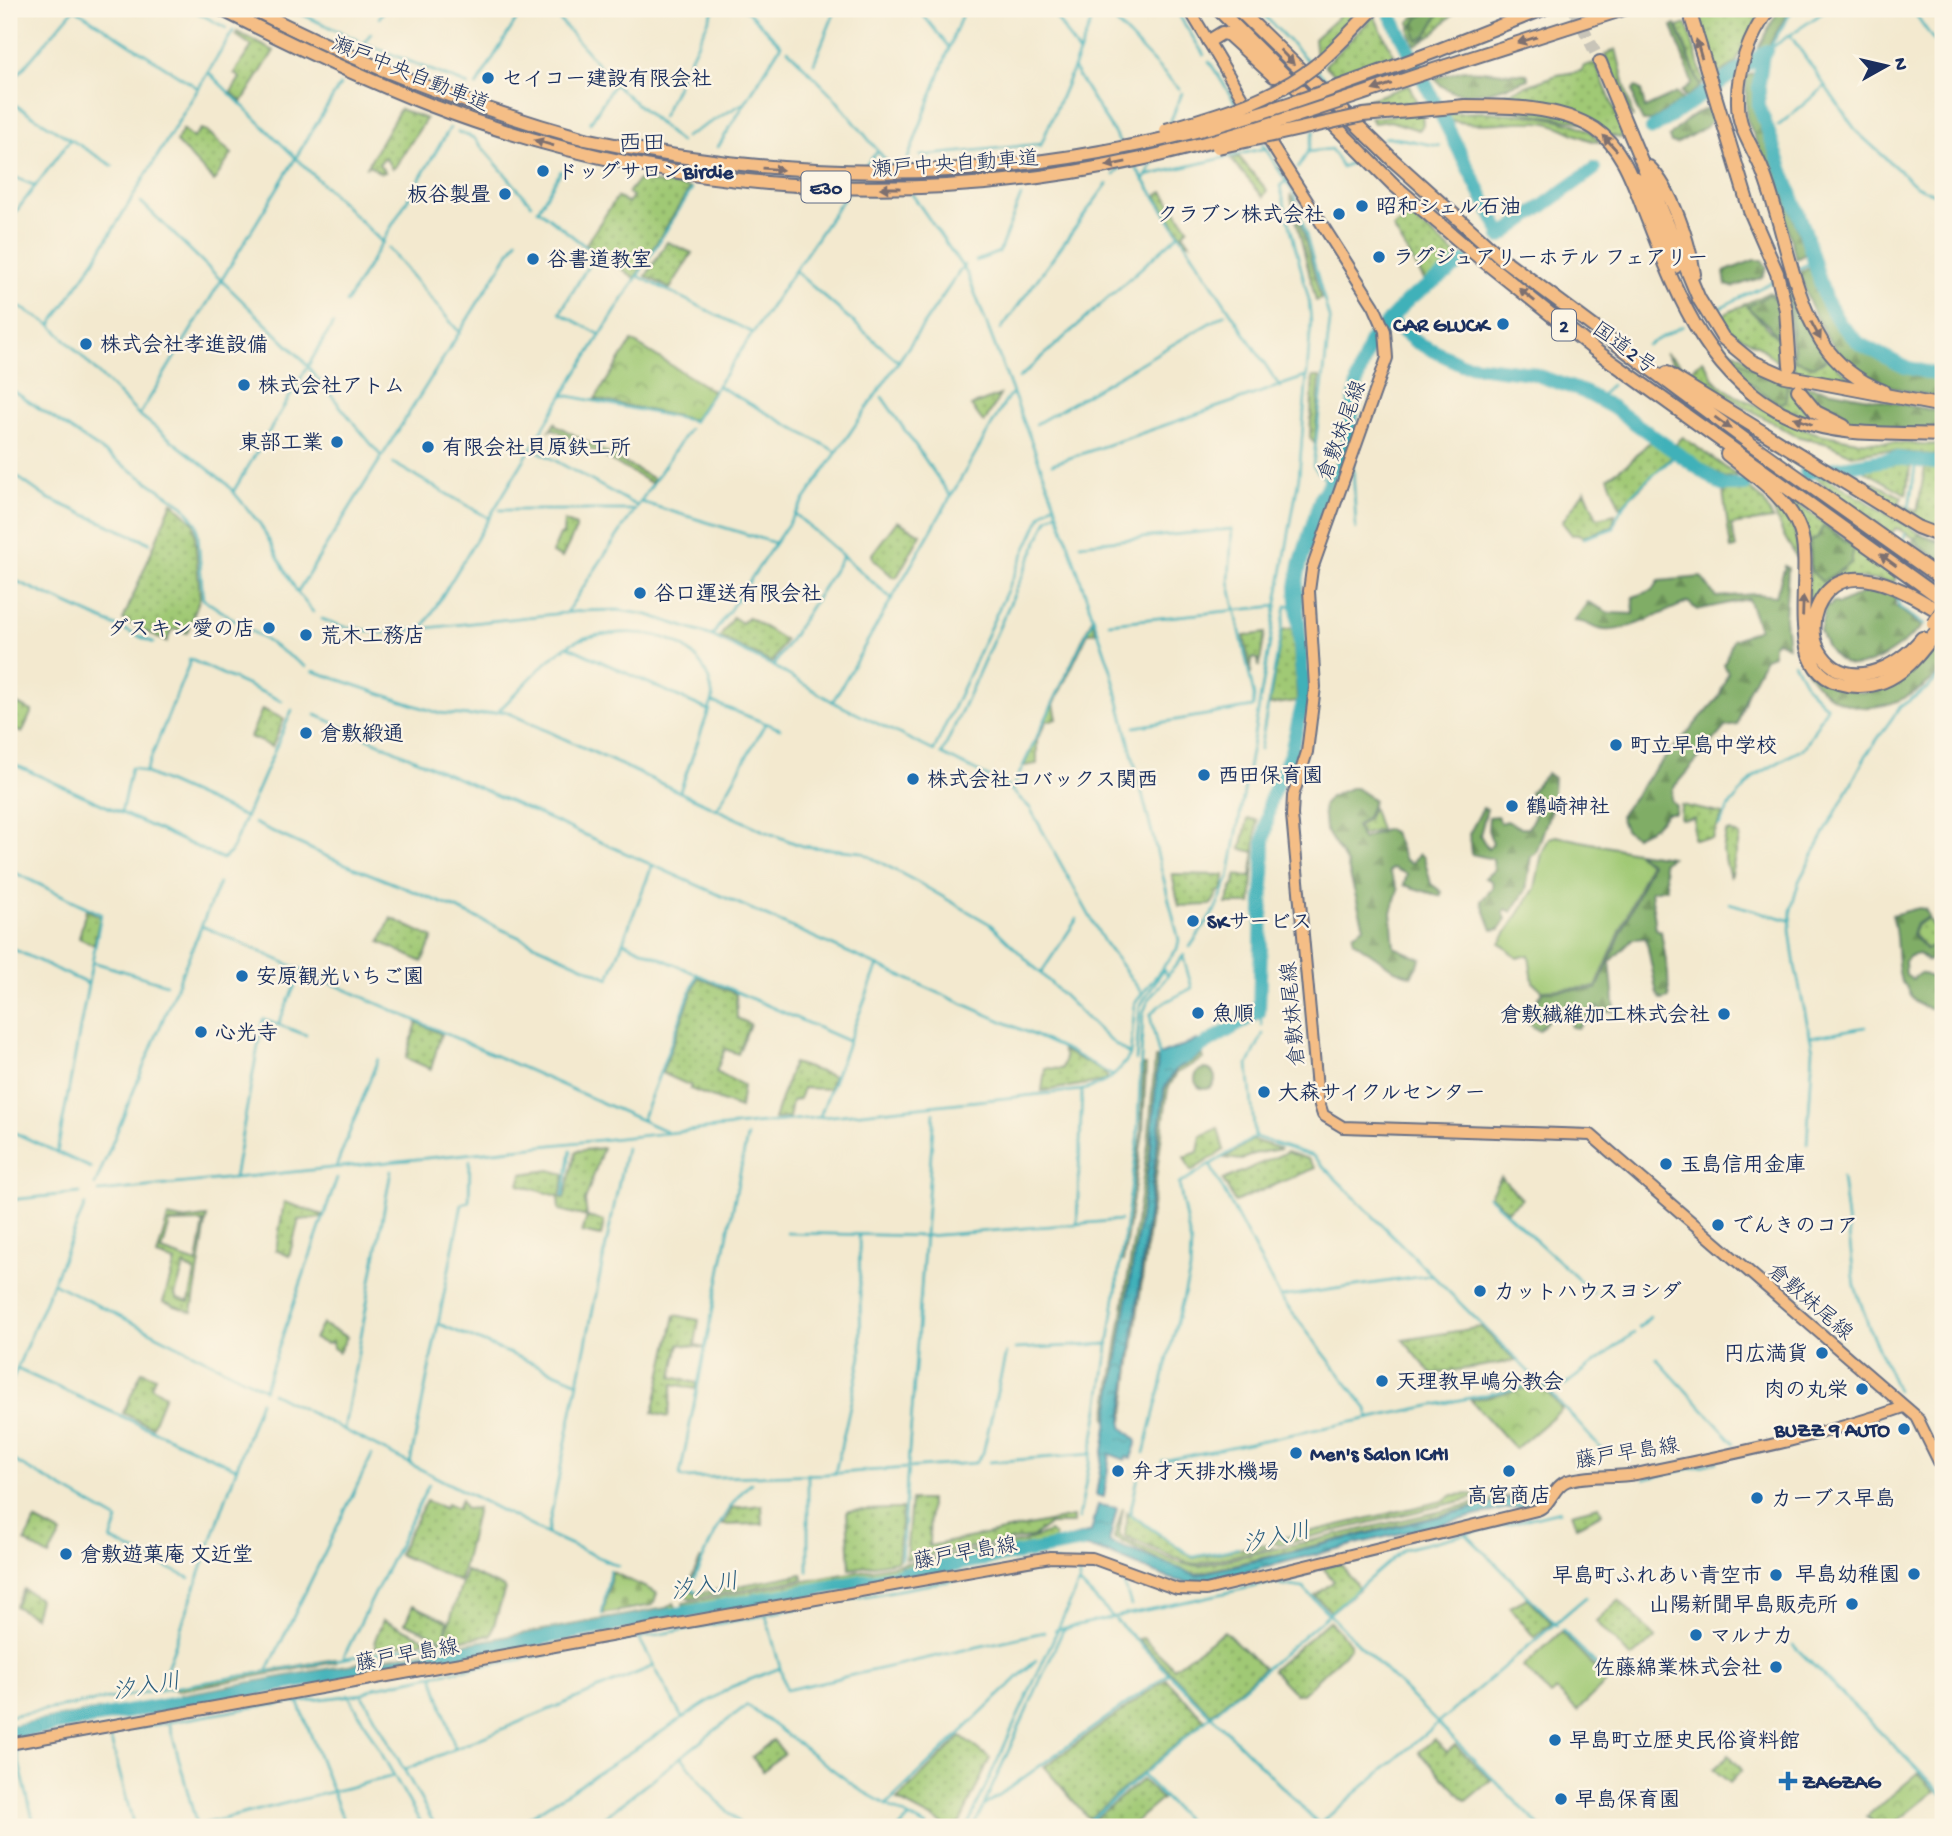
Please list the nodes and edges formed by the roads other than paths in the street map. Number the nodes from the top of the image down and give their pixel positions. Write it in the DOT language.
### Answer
graph roads {
  1 [pos="221,9"];
  2 [pos="253,9"];
  3 [pos="1189,9"];
  4 [pos="1218,9"];
  5 [pos="1238,9"];
  6 [pos="1373,9"];
  7 [pos="1543,9"];
  8 [pos="1769,9"];
  9 [pos="1620,10"];
  10 [pos="1692,20"];
  11 [pos="1209,41"];
  12 [pos="1600,62"];
  13 [pos="1310,104"];
  14 [pos="1142,159"];
  15 [pos="1040,162"];
  16 [pos="1596,330"];
  17 [pos="1595,350"];
  18 [pos="1790,366"];
  19 [pos="1798,390"];
  20 [pos="1942,406"];
  21 [pos="1900,433"];
  22 [pos="1943,435"];
  23 [pos="1943,537"];
  24 [pos="1943,580"];
  25 [pos="1943,600"];
  26 [pos="1943,612"];
  27 [pos="1938,625"];
  28 [pos="1904,1407"];
  29 [pos="1943,1470"];
  30 [pos="9,1744"];
  14 -- 1 [label="highway, 瀬戸中央自動車道 / E30, one-way, bridge"];
  2 -- 15 [label="highway, 瀬戸中央自動車道 / E30, one-way, bridge"];
  3 -- 11 [label="main road, 倉敷妹尾線"];
  4 -- 13 [label="highway, 国道2号 / 2"];
  5 -- 16 [label="highway, 国道2号 / 2, one-way"];
  6 -- 15 [label="highway, bridge"];
  7 -- 15 [label="highway, 瀬戸中央自動車道 / E30, bridge"];
  8 -- 20 [label="highway, one-way"];
  9 -- 14 [label="highway, 瀬戸中央自動車道 / E30, one-way, bridge"];
  18 -- 10 [label="highway, one-way"];
  11 -- 13 [label="highway"];
  11 -- 28 [label="main road, 倉敷妹尾線"];
  12 -- 20 [label="highway"];
  17 -- 13 [label="highway, 国道2号 / 2, one-way"];
  21 -- 14 [label="highway, one-way, bridge"];
  16 -- 23 [label="highway"];
  16 -- 24 [label="highway, 国道2号 / 2, one-way"];
  25 -- 17 [label="highway, 国道2号 / 2, one-way"];
  27 -- 17 [label="highway, one-way"];
  19 -- 21 [label="highway"];
  21 -- 22 [label="highway"];
  26 -- 27 [label="highway, bridge"];
  26 -- 27 [label="highway"];
  28 -- 29 [label="main road, 倉敷妹尾線"];
  28 -- 30 [label="main road, 藤戸早島線"];
}
